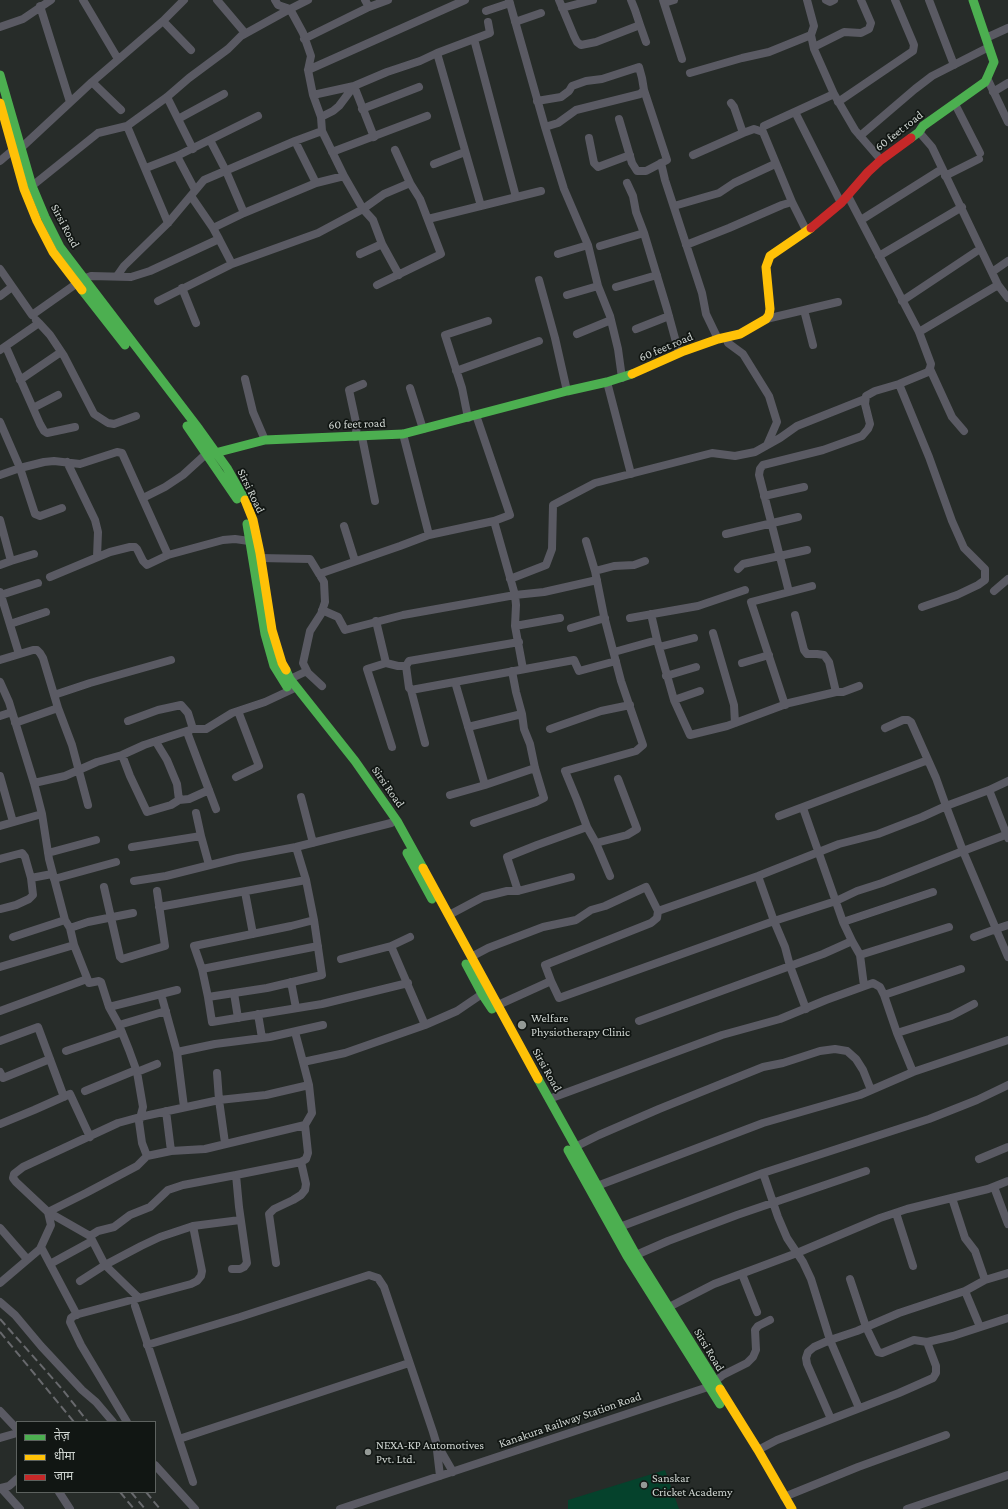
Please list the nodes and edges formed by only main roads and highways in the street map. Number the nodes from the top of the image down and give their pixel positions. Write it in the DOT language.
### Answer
graph roads {
  1 [pos="973,0"];
  2 [pos="0,75"];
  3 [pos="0,103"];
  4 [pos="17,149"];
  5 [pos="81,281"];
  6 [pos="211,453"];
  7 [pos="292,689"];
  8 [pos="616,1228"];
  9 [pos="711,1384"];
  10 [pos="784,1509"];
  11 [pos="792,1509"];
  1 -- 6 [label="main road, 60 feet road"];
  2 -- 4 [label="main road, Sirsi Road"];
  3 -- 4 [label="main road, Sirsi Road"];
  4 -- 5 [label="main road, Sirsi Road"];
  4 -- 5 [label="main road, Sirsi Road"];
  5 -- 6 [label="main road, Sirsi Road"];
  6 -- 7 [label="main road, Sirsi Road"];
  6 -- 7 [label="main road, Sirsi Road"];
  7 -- 8 [label="main road, Sirsi Road"];
  7 -- 8 [label="main road, Sirsi Road"];
  8 -- 9 [label="main road, Sirsi Road"];
  8 -- 9 [label="main road, Sirsi Road"];
  9 -- 10 [label="main road, Sirsi Road"];
  9 -- 11 [label="main road, Sirsi Road"];
}
